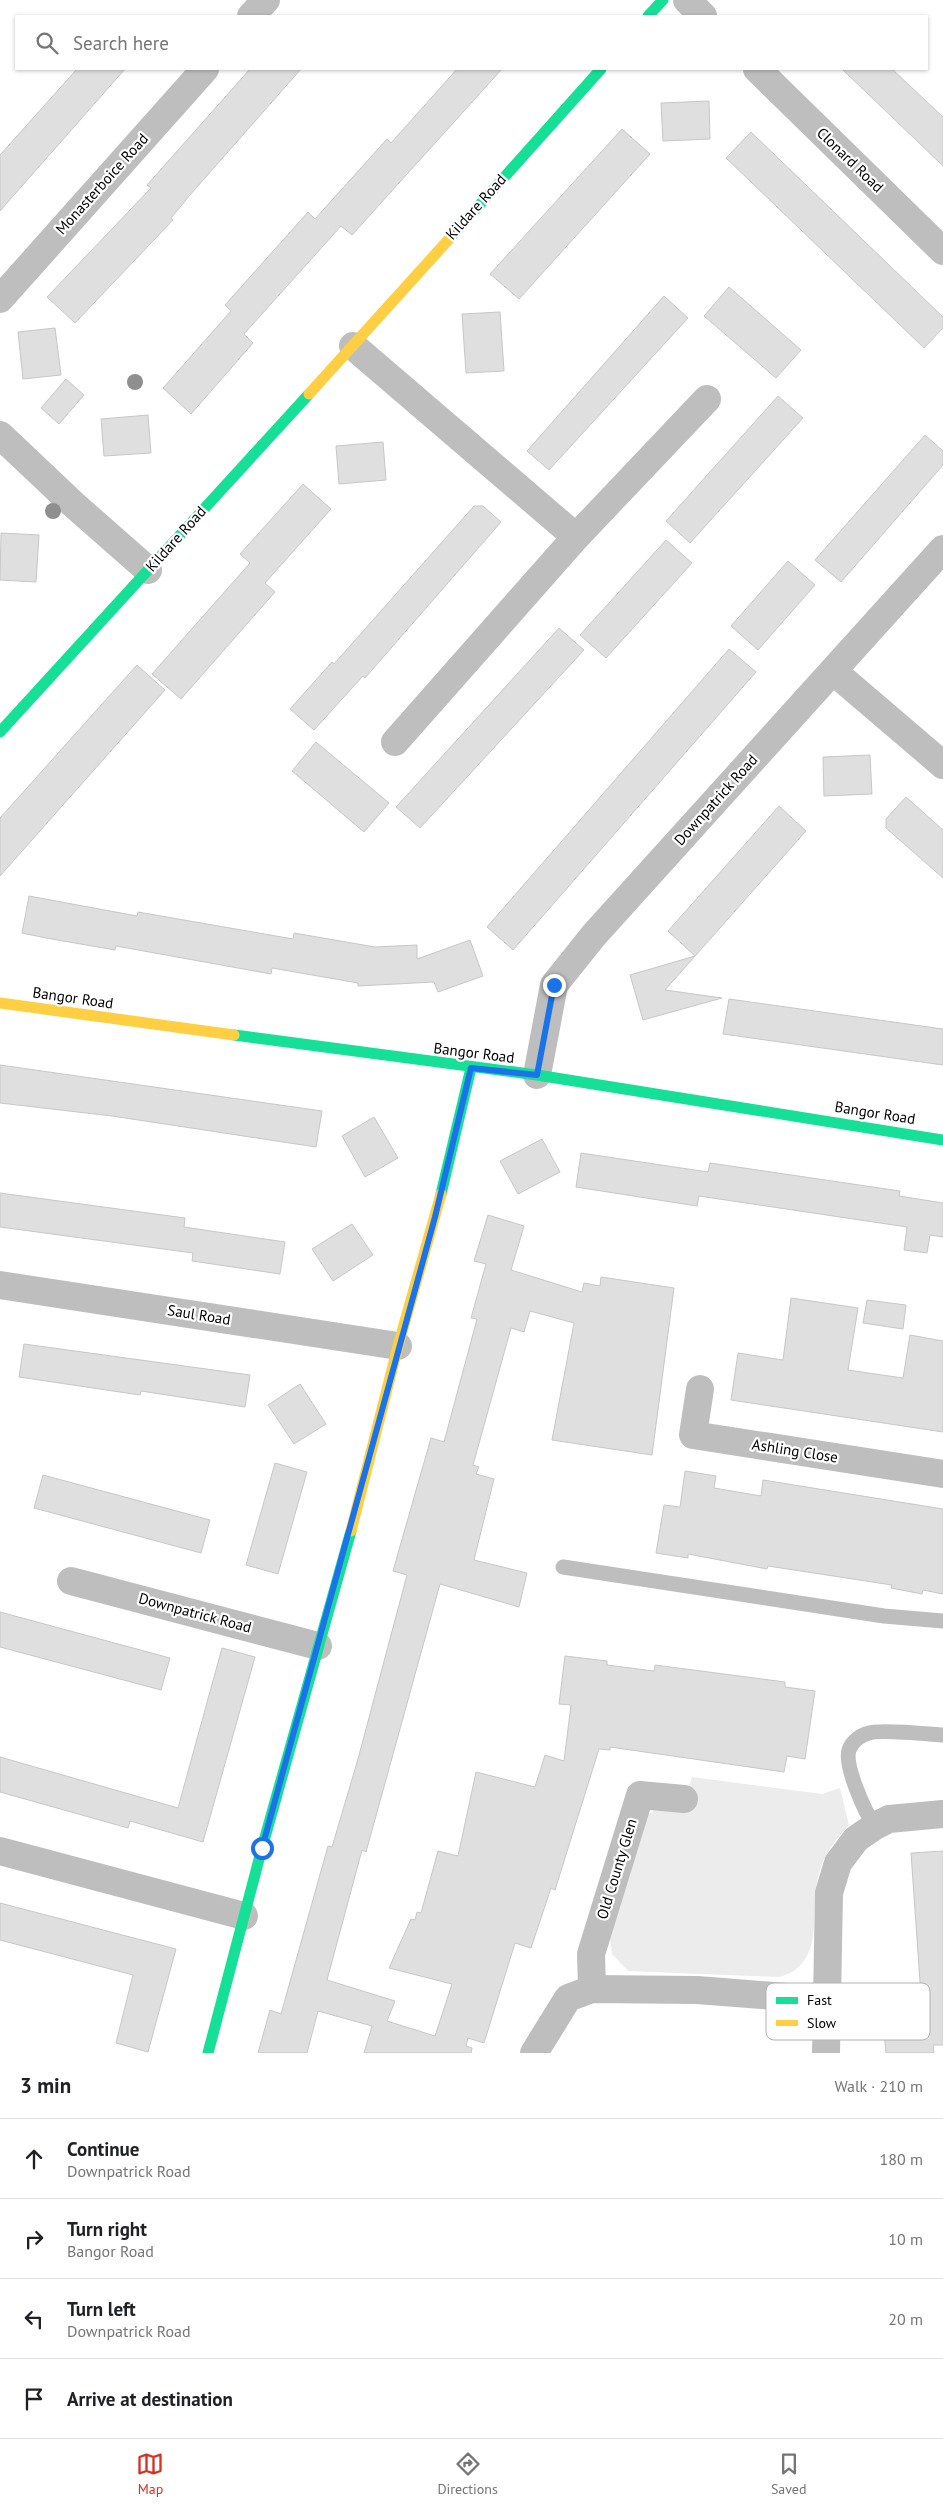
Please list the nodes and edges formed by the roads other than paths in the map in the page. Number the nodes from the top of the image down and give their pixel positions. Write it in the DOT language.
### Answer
graph roads {
  1 [pos="266,0"];
  2 [pos="662,0"];
  3 [pos="687,0"];
  4 [pos="252,15"];
  5 [pos="649,15"];
  6 [pos="702,15"];
  7 [pos="204,70"];
  8 [pos="599,70"];
  9 [pos="758,70"];
  10 [pos="943,251"];
  11 [pos="0,299"];
  12 [pos="353,346"];
  13 [pos="707,399"];
  14 [pos="0,435"];
  15 [pos="576,537"];
  16 [pos="943,549"];
  17 [pos="148,570"];
  18 [pos="833,671"];
  19 [pos="0,732"];
  20 [pos="395,742"];
  21 [pos="943,765"];
  22 [pos="0,1003"];
  23 [pos="471,1068"];
  24 [pos="537,1075"];
  25 [pos="943,1140"];
  26 [pos="0,1285"];
  27 [pos="398,1346"];
  28 [pos="700,1389"];
  29 [pos="943,1474"];
  30 [pos="563,1567"];
  31 [pos="71,1581"];
  32 [pos="943,1621"];
  33 [pos="318,1646"];
  34 [pos="943,1735"];
  35 [pos="684,1799"];
  36 [pos="943,1814"];
  37 [pos="874,1826"];
  38 [pos="0,1851"];
  39 [pos="244,1916"];
  40 [pos="826,1983"];
  41 [pos="592,1989"];
  42 [pos="766,1995"];
  43 [pos="826,2040"];
  44 [pos="208,2053"];
  45 [pos="534,2053"];
  46 [pos="826,2053"];
  1 -- 4 [label="street"];
  2 -- 5 [label="street"];
  3 -- 6 [label="street"];
  7 -- 11 [label="street, Monasterboice Road"];
  8 -- 12 [label="street, Kildare Road"];
  9 -- 10 [label="street, Clonard Road"];
  12 -- 15 [label="street"];
  12 -- 17 [label="street, Kildare Road"];
  13 -- 15 [label="street"];
  14 -- 17 [label="street"];
  15 -- 20 [label="street"];
  16 -- 18 [label="street, Downpatrick Road"];
  17 -- 19 [label="street, Kildare Road"];
  18 -- 21 [label="street"];
  18 -- 24 [label="street, Downpatrick Road"];
  22 -- 23 [label="street, Bangor Road"];
  23 -- 24 [label="street, Bangor Road"];
  23 -- 27 [label="street"];
  24 -- 25 [label="street, Bangor Road"];
  26 -- 27 [label="street, Saul Road"];
  27 -- 33 [label="street"];
  28 -- 29 [label="street, Ashling Close"];
  30 -- 32 [label="lane"];
  31 -- 33 [label="street, Downpatrick Road"];
  33 -- 39 [label="street"];
  34 -- 37 [label="lane"];
  35 -- 41 [label="street, Old County Glen"];
  36 -- 37 [label="street"];
  37 -- 40 [label="street"];
  38 -- 39 [label="street"];
  39 -- 44 [label="street"];
  41 -- 42 [label="street"];
  41 -- 45 [label="street"];
  43 -- 46 [label="street"];
}
